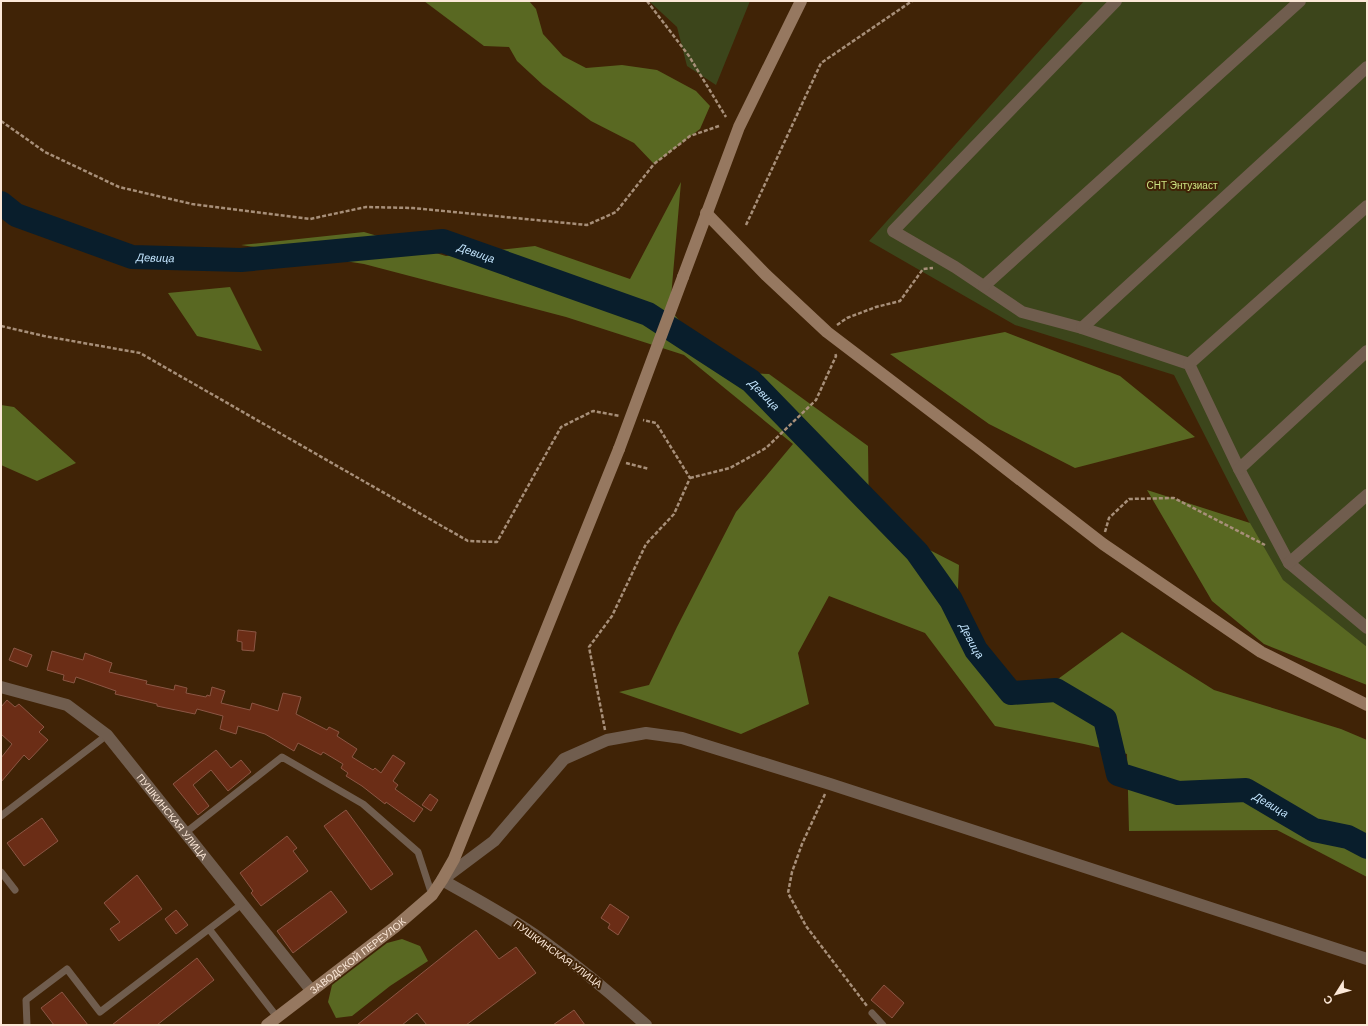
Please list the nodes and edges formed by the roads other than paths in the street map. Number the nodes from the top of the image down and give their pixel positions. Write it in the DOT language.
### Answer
graph roads {
  1 [pos="802,1"];
  2 [pos="1116,1"];
  3 [pos="1300,1"];
  4 [pos="1367,67"];
  5 [pos="1367,206"];
  6 [pos="706,213"];
  7 [pos="984,286"];
  8 [pos="1082,328"];
  9 [pos="1367,351"];
  10 [pos="1189,364"];
  11 [pos="1239,469"];
  12 [pos="1367,495"];
  13 [pos="1289,563"];
  14 [pos="1367,628"];
  15 [pos="1,687"];
  16 [pos="1367,705"];
  17 [pos="107,735"];
  18 [pos="1,816"];
  19 [pos="185,833"];
  20 [pos="1,872"];
  21 [pos="442,880"];
  22 [pos="15,890"];
  23 [pos="432,895"];
  24 [pos="242,904"];
  25 [pos="209,929"];
  26 [pos="1367,959"];
  27 [pos="311,990"];
  28 [pos="872,1013"];
  29 [pos="277,1017"];
  30 [pos="27,1025"];
  31 [pos="267,1025"];
  32 [pos="646,1025"];
  33 [pos="883,1025"];
  1 -- 6 [label="street, ЗАВОДСКОЙ ПЕРЕУЛОК"];
  2 -- 7 [label="street"];
  3 -- 7 [label="street"];
  4 -- 8 [label="street"];
  5 -- 10 [label="street"];
  6 -- 16 [label="street"];
  6 -- 21 [label="street, ЗАВОДСКОЙ ПЕРЕУЛОК, bridge"];
  7 -- 8 [label="street"];
  8 -- 10 [label="street"];
  9 -- 11 [label="street"];
  10 -- 11 [label="street"];
  11 -- 13 [label="street"];
  12 -- 13 [label="street"];
  13 -- 14 [label="street"];
  15 -- 17 [label="street, ПУШКИНСКАЯ УЛИЦА"];
  17 -- 18 [label="lane"];
  17 -- 19 [label="street, ПУШКИНСКАЯ УЛИЦА"];
  19 -- 23 [label="lane"];
  19 -- 24 [label="street, ПУШКИНСКАЯ УЛИЦА"];
  20 -- 22 [label="lane"];
  21 -- 23 [label="street, ЗАВОДСКОЙ ПЕРЕУЛОК"];
  21 -- 26 [label="street"];
  21 -- 32 [label="street, ПУШКИНСКАЯ УЛИЦА"];
  23 -- 27 [label="street, ЗАВОДСКОЙ ПЕРЕУЛОК"];
  24 -- 25 [label="lane"];
  24 -- 27 [label="street, ПУШКИНСКАЯ УЛИЦА"];
  25 -- 29 [label="lane"];
  25 -- 30 [label="lane"];
  27 -- 29 [label="street, ЗАВОДСКОЙ ПЕРЕУЛОК"];
  28 -- 33 [label="lane"];
  29 -- 31 [label="street, ЗАВОДСКОЙ ПЕРЕУЛОК"];
}
